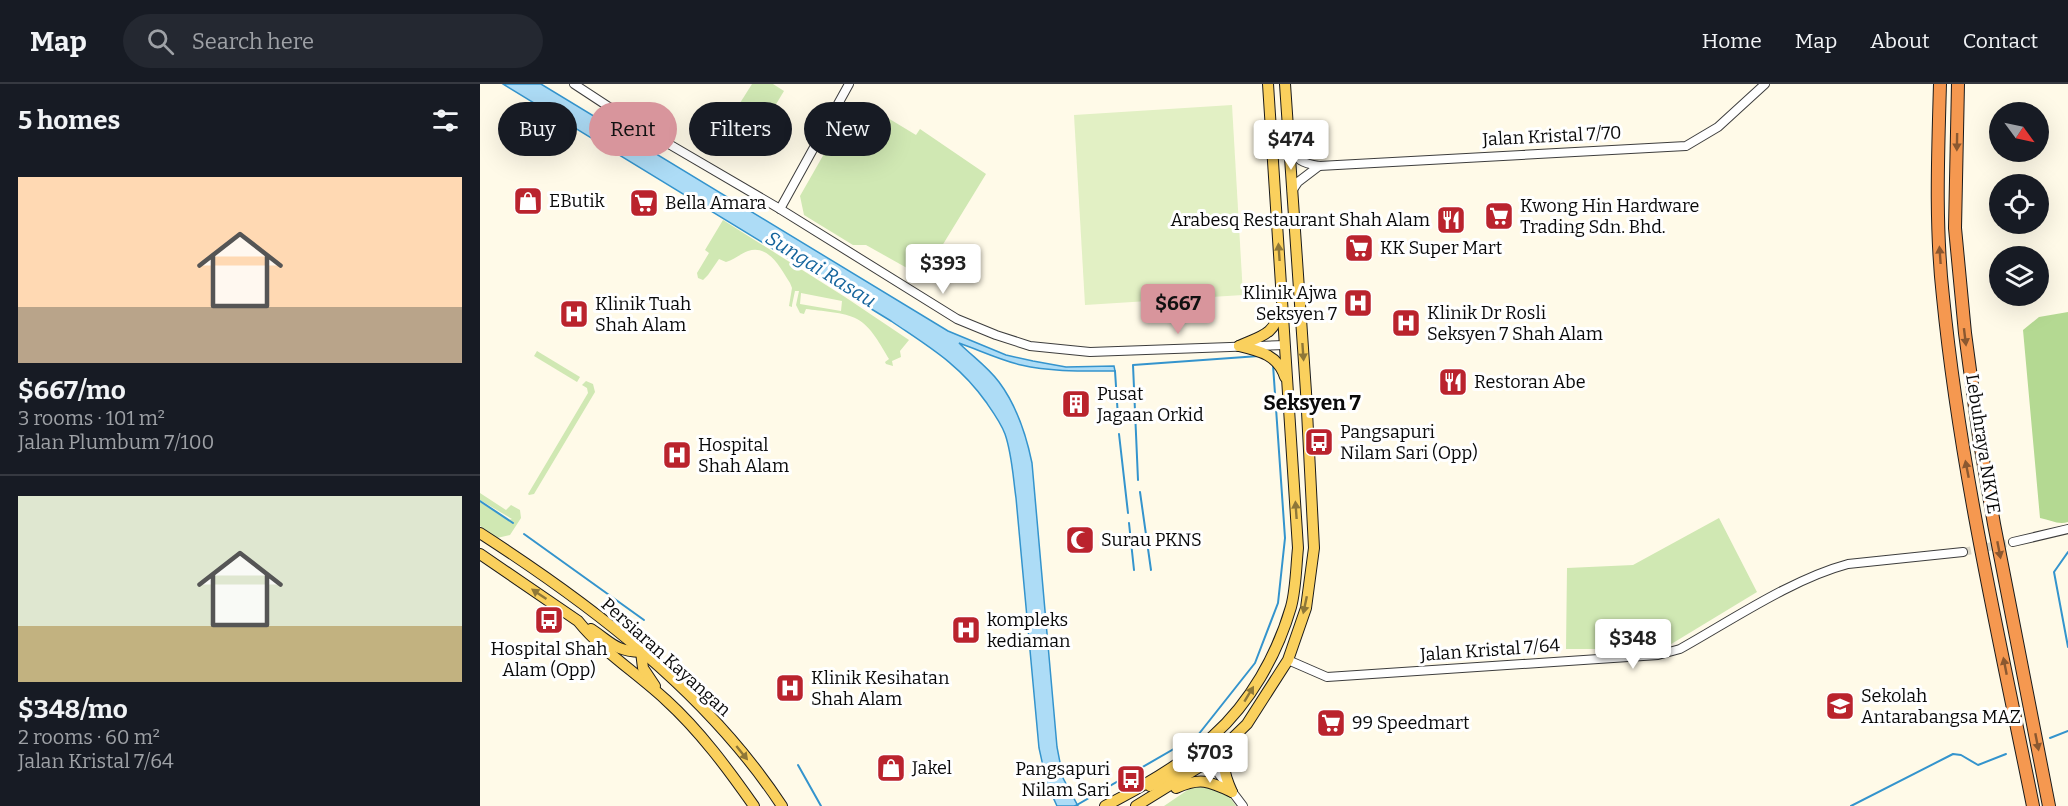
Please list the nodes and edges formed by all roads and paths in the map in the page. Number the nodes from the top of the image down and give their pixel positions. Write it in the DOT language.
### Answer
graph roads {
  1 [pos="574,84"];
  2 [pos="849,84"];
  3 [pos="1269,84"];
  4 [pos="1284,84"];
  5 [pos="1765,84"];
  6 [pos="1940,84"];
  7 [pos="1959,84"];
  8 [pos="1288,142"];
  9 [pos="1319,166"];
  10 [pos="1292,191"];
  11 [pos="780,209"];
  12 [pos="1295,243"];
  13 [pos="1282,298"];
  14 [pos="1239,345"];
  15 [pos="1286,345"];
  16 [pos="1288,387"];
  17 [pos="2068,529"];
  18 [pos="480,533"];
  19 [pos="2013,542"];
  20 [pos="1963,552"];
  21 [pos="480,554"];
  22 [pos="578,621"];
  23 [pos="641,652"];
  24 [pos="1288,660"];
  25 [pos="664,698"];
  26 [pos="1247,724"];
  27 [pos="1209,761"];
  28 [pos="1232,792"];
  29 [pos="1130,793"];
  30 [pos="1147,800"];
  31 [pos="754,806"];
  32 [pos="782,806"];
  33 [pos="1105,806"];
  34 [pos="1136,806"];
  35 [pos="1243,806"];
  36 [pos="2033,806"];
  37 [pos="2049,806"];
  1 -- 11 [label="street"];
  2 -- 11 [label="street"];
  13 -- 3 [label="main road, one-way"];
  4 -- 8 [label="main road"];
  5 -- 9 [label="street, Jalan Kristal 7/70"];
  36 -- 6 [label="highway, Lebuhraya NKVE, one-way"];
  7 -- 37 [label="highway, Lebuhraya NKVE, one-way"];
  8 -- 9 [label="street"];
  8 -- 10 [label="main road"];
  9 -- 10 [label="street"];
  10 -- 12 [label="main road"];
  11 -- 14 [label="street"];
  12 -- 15 [label="main road"];
  12 -- 24 [label="main road, one-way"];
  13 -- 14 [label="main road"];
  13 -- 15 [label="main road"];
  14 -- 15 [label="street"];
  14 -- 16 [label="main road"];
  15 -- 16 [label="main road"];
  29 -- 16 [label="main road, one-way"];
  17 -- 19 [label="street"];
  18 -- 23 [label="main road, Persiaran Kayangan"];
  20 -- 24 [label="street, Jalan Kristal 7/64"];
  22 -- 21 [label="main road, Persiaran Kayangan, one-way"];
  22 -- 23 [label="main road"];
  22 -- 25 [label="main road, Persiaran Kayangan"];
  23 -- 25 [label="main road"];
  23 -- 32 [label="main road, Persiaran Kayangan, one-way"];
  24 -- 26 [label="main road"];
  25 -- 31 [label="main road, Persiaran Kayangan"];
  26 -- 27 [label="main road"];
  26 -- 28 [label="main road"];
  27 -- 28 [label="street"];
  27 -- 29 [label="main road"];
  27 -- 30 [label="main road"];
  28 -- 30 [label="main road"];
  28 -- 35 [label="street"];
  29 -- 33 [label="main road"];
  30 -- 34 [label="main road"];
}
